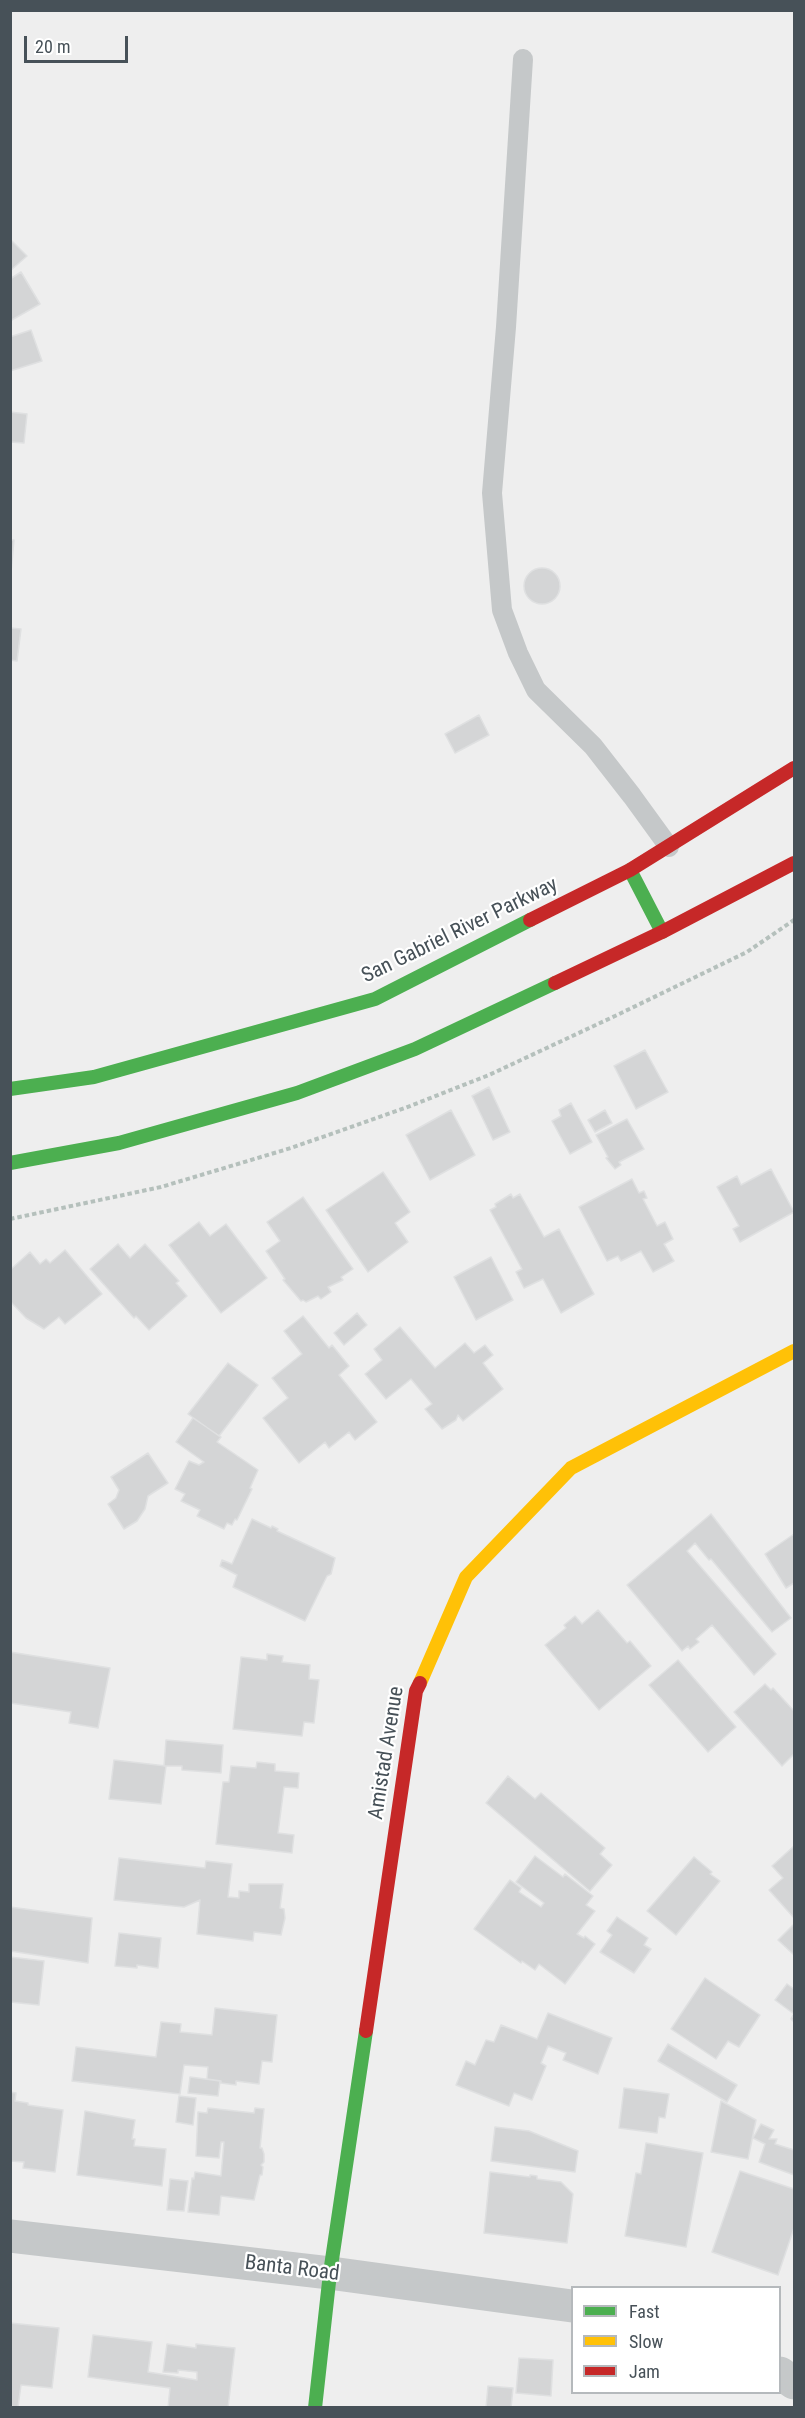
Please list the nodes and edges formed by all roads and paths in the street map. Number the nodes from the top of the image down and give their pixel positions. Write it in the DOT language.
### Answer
graph roads {
  1 [pos="523,59"];
  2 [pos="795,768"];
  3 [pos="669,847"];
  4 [pos="795,863"];
  5 [pos="630,870"];
  6 [pos="795,920"];
  7 [pos="662,932"];
  8 [pos="10,1089"];
  9 [pos="10,1163"];
  10 [pos="10,1219"];
  11 [pos="795,1351"];
  12 [pos="10,2236"];
  13 [pos="330,2273"];
  14 [pos="571,2306"];
  15 [pos="781,2374"];
  16 [pos="795,2383"];
  17 [pos="315,2408"];
  1 -- 3 [label="lane"];
  2 -- 3 [label="main road, San Gabriel River Parkway"];
  3 -- 5 [label="main road, San Gabriel River Parkway"];
  4 -- 7 [label="main road"];
  5 -- 7 [label="main road"];
  5 -- 8 [label="main road, San Gabriel River Parkway"];
  6 -- 10 [label="path"];
  7 -- 9 [label="main road"];
  11 -- 13 [label="main road, Amistad Avenue"];
  12 -- 13 [label="street, Banta Road"];
  13 -- 14 [label="street, Banta Road"];
  13 -- 17 [label="main road, Amistad Avenue"];
  15 -- 16 [label="street"];
}
